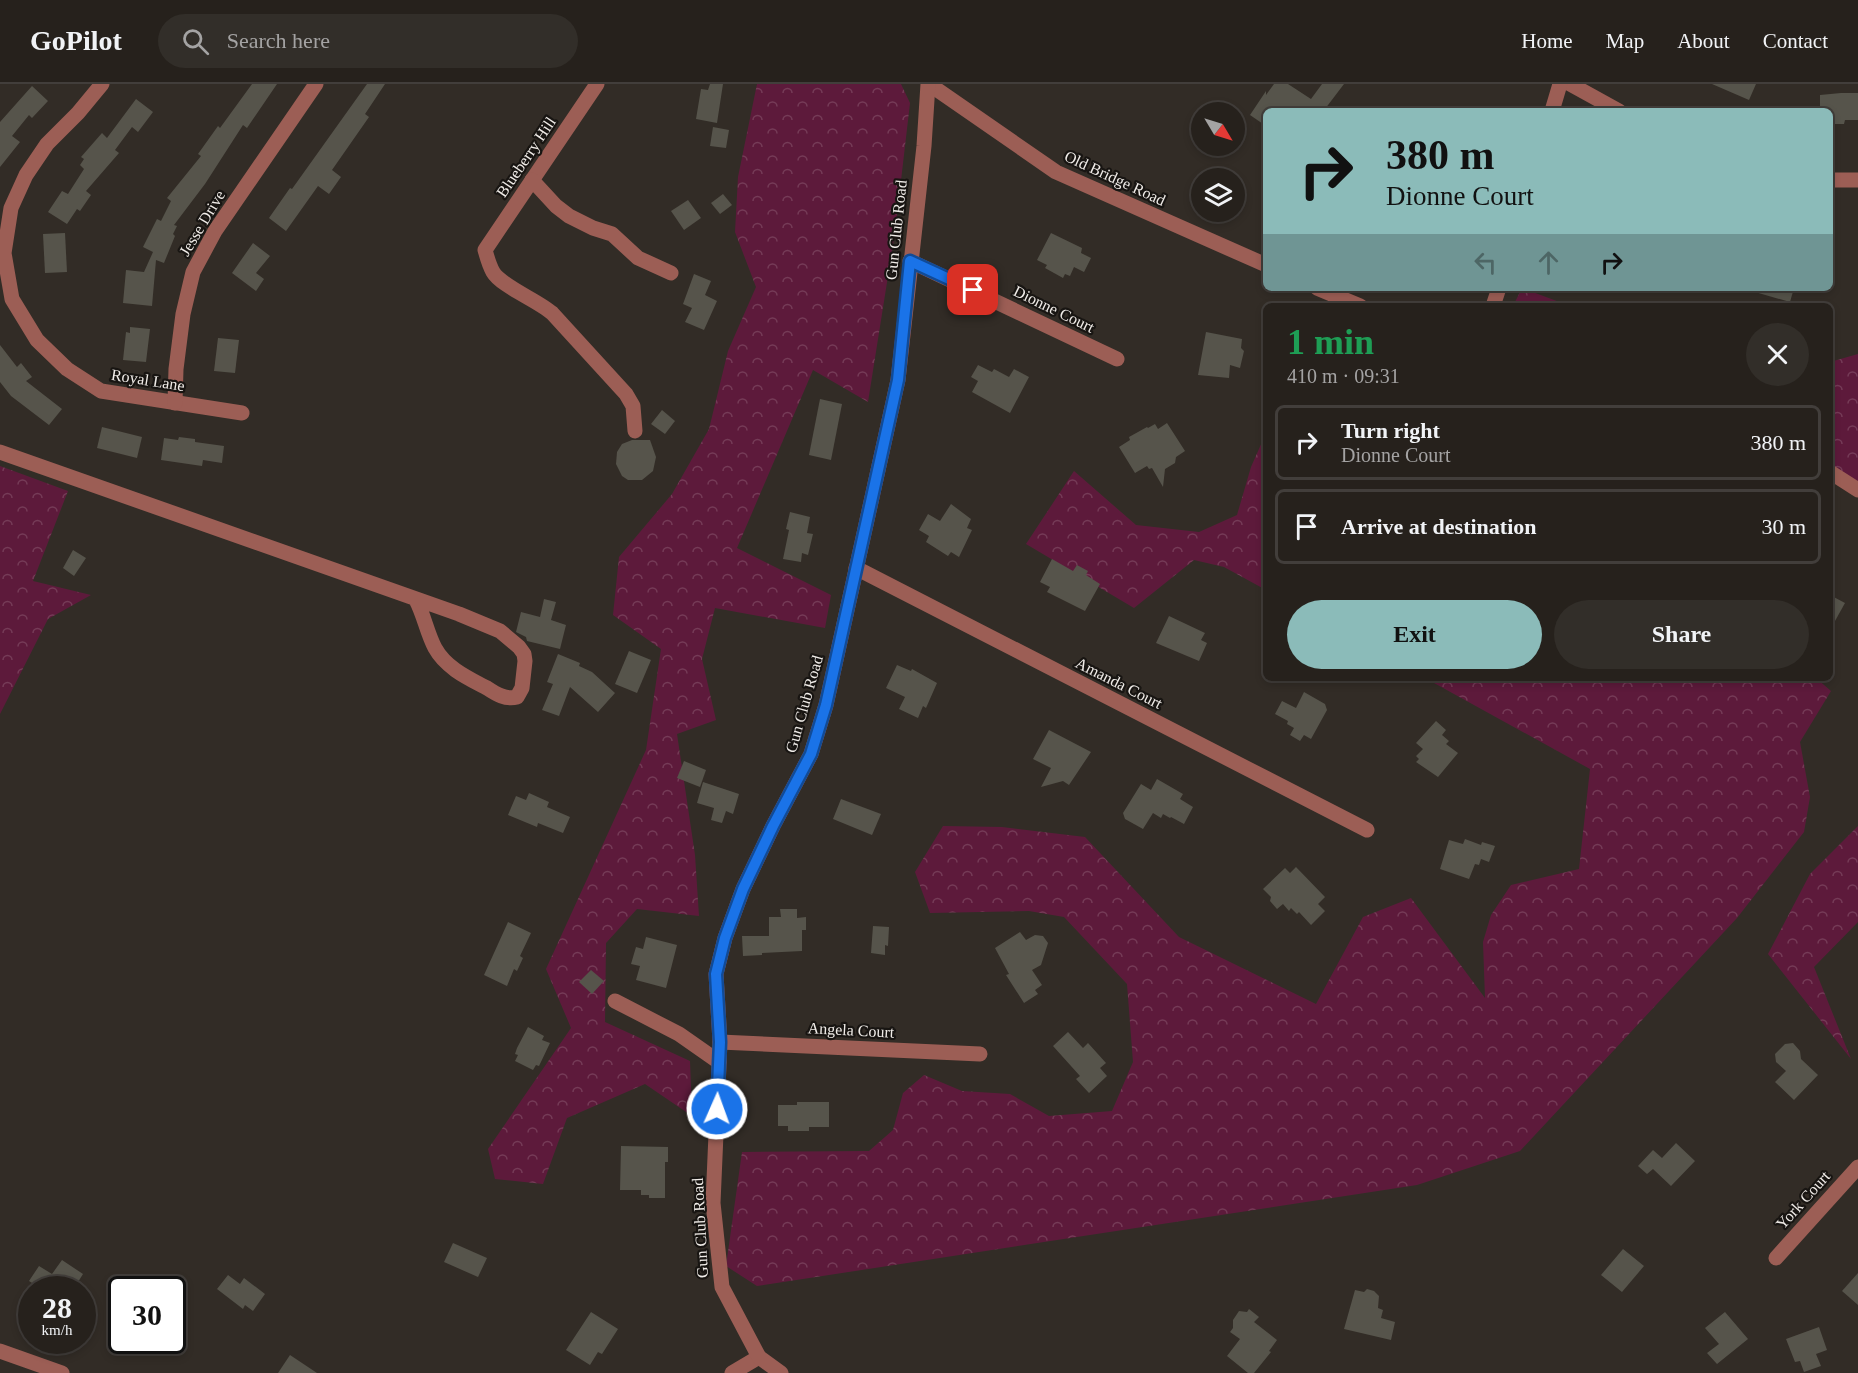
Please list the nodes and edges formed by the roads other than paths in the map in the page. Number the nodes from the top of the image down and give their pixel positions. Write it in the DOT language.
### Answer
graph roads {
  1 [pos="102,84"];
  2 [pos="316,84"];
  3 [pos="597,84"];
  4 [pos="929,84"];
  5 [pos="1560,84"];
  6 [pos="1570,84"];
  7 [pos="1553,108"];
  8 [pos="1614,108"];
  9 [pos="532,180"];
  10 [pos="1833,180"];
  11 [pos="1858,180"];
  12 [pos="910,261"];
  13 [pos="1263,264"];
  14 [pos="671,273"];
  15 [pos="1324,291"];
  16 [pos="1353,303"];
  17 [pos="1117,359"];
  18 [pos="175,403"];
  19 [pos="243,413"];
  20 [pos="634,431"];
  21 [pos="0,452"];
  22 [pos="1833,474"];
  23 [pos="1858,490"];
  24 [pos="856,568"];
  25 [pos="416,600"];
  26 [pos="1367,830"];
  27 [pos="615,1001"];
  28 [pos="720,1042"];
  29 [pos="980,1054"];
  30 [pos="719,1062"];
  31 [pos="1858,1167"];
  32 [pos="1776,1258"];
  33 [pos="0,1351"];
  34 [pos="759,1357"];
  35 [pos="62,1373"];
  36 [pos="732,1373"];
  37 [pos="781,1373"];
  1 -- 18 [label="street, Royal Lane"];
  2 -- 18 [label="street, Jesse Drive"];
  3 -- 9 [label="street, Blueberry Hill"];
  4 -- 12 [label="street, Gun Club Road"];
  4 -- 13 [label="street, Old Bridge Road"];
  5 -- 7 [label="street"];
  6 -- 8 [label="street"];
  9 -- 14 [label="street"];
  9 -- 20 [label="street, Blueberry Hill"];
  10 -- 11 [label="street"];
  12 -- 17 [label="street, Dionne Court"];
  12 -- 24 [label="street, Gun Club Road"];
  15 -- 16 [label="street"];
  18 -- 19 [label="street, Royal Lane"];
  21 -- 25 [label="street"];
  22 -- 23 [label="street"];
  24 -- 26 [label="street, Amanda Court"];
  24 -- 28 [label="street, Gun Club Road"];
  25 -- 25 [label="street"];
  27 -- 30 [label="street"];
  28 -- 29 [label="street, Angela Court"];
  28 -- 30 [label="street, Gun Club Road"];
  30 -- 34 [label="street, Gun Club Road"];
  31 -- 32 [label="street, York Court"];
  33 -- 35 [label="street"];
  34 -- 36 [label="street"];
  34 -- 37 [label="street, Gun Club Road"];
}
